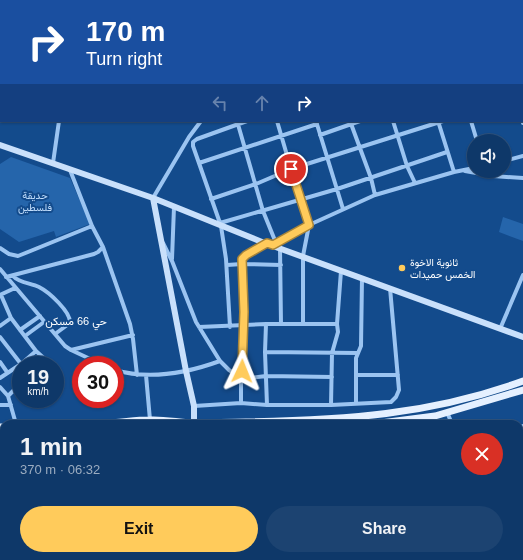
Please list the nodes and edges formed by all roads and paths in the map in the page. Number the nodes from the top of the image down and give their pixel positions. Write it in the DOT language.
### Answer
graph roads {
  1 [pos="59,122"];
  2 [pos="200,122"];
  3 [pos="277,122"];
  4 [pos="351,122"];
  5 [pos="393,122"];
  6 [pos="440,122"];
  7 [pos="471,122"];
  8 [pos="238,123"];
  9 [pos="316,123"];
  10 [pos="398,134"];
  11 [pos="476,134"];
  12 [pos="282,135"];
  13 [pos="320,135"];
  14 [pos="1,146"];
  15 [pos="360,147"];
  16 [pos="245,148"];
  17 [pos="447,152"];
  18 [pos="523,156"];
  19 [pos="326,157"];
  20 [pos="511,159"];
  21 [pos="199,163"];
  22 [pos="53,164"];
  23 [pos="408,166"];
  24 [pos="291,169"];
  25 [pos="70,170"];
  26 [pos="467,170"];
  27 [pos="462,171"];
  28 [pos="454,172"];
  29 [pos="370,178"];
  30 [pos="523,178"];
  31 [pos="415,183"];
  32 [pos="256,184"];
  33 [pos="337,189"];
  34 [pos="375,195"];
  35 [pos="153,198"];
  36 [pos="211,199"];
  37 [pos="300,200"];
  38 [pos="174,207"];
  39 [pos="343,209"];
  40 [pos="263,211"];
  41 [pos="221,225"];
  42 [pos="309,225"];
  43 [pos="92,226"];
  44 [pos="160,237"];
  45 [pos="274,245"];
  46 [pos="103,247"];
  47 [pos="0,248"];
  48 [pos="303,256"];
  49 [pos="172,260"];
  50 [pos="242,264"];
  51 [pos="227,265"];
  52 [pos="281,265"];
  53 [pos="0,269"];
  54 [pos="341,271"];
  55 [pos="523,275"];
  56 [pos="13,276"];
  57 [pos="6,277"];
  58 [pos="362,278"];
  59 [pos="15,288"];
  60 [pos="390,288"];
  61 [pos="1,295"];
  62 [pos="40,316"];
  63 [pos="11,318"];
  64 [pos="44,322"];
  65 [pos="266,324"];
  66 [pos="281,324"];
  67 [pos="303,324"];
  68 [pos="337,324"];
  69 [pos="0,326"];
  70 [pos="230,326"];
  71 [pos="243,326"];
  72 [pos="199,327"];
  73 [pos="500,329"];
  74 [pos="20,330"];
  75 [pos="55,334"];
  76 [pos="133,335"];
  77 [pos="25,336"];
  78 [pos="0,337"];
  79 [pos="523,337"];
  80 [pos="36,350"];
  81 [pos="70,350"];
  82 [pos="265,352"];
  83 [pos="332,353"];
  84 [pos="358,353"];
  85 [pos="16,356"];
  86 [pos="30,356"];
  87 [pos="41,356"];
  88 [pos="83,356"];
  89 [pos="0,362"];
  90 [pos="220,362"];
  91 [pos="12,370"];
  92 [pos="186,371"];
  93 [pos="7,372"];
  94 [pos="124,372"];
  95 [pos="137,375"];
  96 [pos="146,375"];
  97 [pos="356,375"];
  98 [pos="398,375"];
  99 [pos="266,376"];
  100 [pos="332,377"];
  101 [pos="0,378"];
  102 [pos="241,378"];
  103 [pos="523,381"];
  104 [pos="0,387"];
  105 [pos="523,390"];
  106 [pos="12,392"];
  107 [pos="8,396"];
  108 [pos="241,403"];
  109 [pos="356,404"];
  110 [pos="0,405"];
  111 [pos="11,405"];
  112 [pos="267,405"];
  113 [pos="331,405"];
  114 [pos="194,406"];
  115 [pos="447,412"];
  116 [pos="15,420"];
  117 [pos="150,420"];
  118 [pos="197,420"];
  119 [pos="327,420"];
  120 [pos="404,420"];
  121 [pos="451,420"];
  1 -- 22 [label="street"];
  2 -- 35 [label="street"];
  3 -- 12 [label="street"];
  4 -- 13 [label="street"];
  4 -- 15 [label="street"];
  5 -- 10 [label="street"];
  6 -- 10 [label="street"];
  6 -- 17 [label="street"];
  7 -- 11 [label="street"];
  8 -- 16 [label="street"];
  8 -- 21 [label="street"];
  9 -- 12 [label="street"];
  9 -- 13 [label="street"];
  10 -- 15 [label="street"];
  10 -- 23 [label="street"];
  12 -- 16 [label="street"];
  12 -- 24 [label="street"];
  13 -- 19 [label="street"];
  14 -- 22 [label="main road"];
  15 -- 19 [label="street"];
  15 -- 29 [label="street"];
  16 -- 21 [label="street"];
  16 -- 32 [label="street"];
  17 -- 23 [label="street"];
  17 -- 28 [label="street"];
  18 -- 20 [label="street"];
  19 -- 24 [label="street"];
  19 -- 33 [label="street"];
  21 -- 36 [label="street"];
  22 -- 25 [label="main road"];
  23 -- 29 [label="street"];
  23 -- 31 [label="street"];
  24 -- 32 [label="street"];
  24 -- 37 [label="street"];
  25 -- 35 [label="main road"];
  25 -- 43 [label="street"];
  26 -- 27 [label="street"];
  27 -- 28 [label="street"];
  27 -- 30 [label="street"];
  28 -- 31 [label="street"];
  29 -- 33 [label="street"];
  29 -- 34 [label="street"];
  31 -- 34 [label="street"];
  32 -- 36 [label="street"];
  32 -- 40 [label="street"];
  33 -- 37 [label="street"];
  33 -- 39 [label="street"];
  34 -- 39 [label="street"];
  35 -- 38 [label="main road"];
  35 -- 44 [label="main road"];
  36 -- 41 [label="street"];
  37 -- 40 [label="street"];
  37 -- 42 [label="street"];
  38 -- 41 [label="main road"];
  38 -- 49 [label="street"];
  39 -- 42 [label="street"];
  40 -- 41 [label="street"];
  40 -- 45 [label="street"];
  41 -- 45 [label="main road"];
  41 -- 51 [label="street"];
  42 -- 45 [label="street"];
  42 -- 48 [label="street"];
  43 -- 46 [label="street"];
  43 -- 47 [label="street"];
  44 -- 49 [label="street"];
  44 -- 92 [label="main road"];
  45 -- 48 [label="main road"];
  45 -- 50 [label="street"];
  45 -- 52 [label="street"];
  46 -- 56 [label="street"];
  46 -- 76 [label="street"];
  48 -- 54 [label="main road"];
  48 -- 67 [label="street"];
  49 -- 72 [label="street"];
  50 -- 51 [label="street"];
  50 -- 52 [label="street"];
  50 -- 71 [label="street"];
  51 -- 70 [label="street"];
  52 -- 66 [label="street"];
  53 -- 57 [label="street"];
  54 -- 58 [label="main road"];
  54 -- 68 [label="street"];
  55 -- 73 [label="street"];
  56 -- 57 [label="street"];
  56 -- 75 [label="street"];
  57 -- 59 [label="street"];
  58 -- 60 [label="main road"];
  58 -- 84 [label="street"];
  59 -- 61 [label="street"];
  59 -- 62 [label="street"];
  60 -- 73 [label="main road"];
  60 -- 98 [label="street"];
  61 -- 63 [label="street"];
  62 -- 64 [label="street"];
  62 -- 74 [label="street"];
  63 -- 69 [label="street"];
  63 -- 74 [label="street"];
  64 -- 75 [label="street"];
  64 -- 77 [label="street"];
  65 -- 66 [label="street"];
  65 -- 71 [label="street"];
  65 -- 82 [label="street"];
  66 -- 67 [label="street"];
  67 -- 68 [label="street"];
  68 -- 83 [label="street"];
  70 -- 71 [label="street"];
  70 -- 72 [label="street"];
  71 -- 102 [label="street"];
  72 -- 90 [label="street"];
  73 -- 79 [label="main road"];
  74 -- 77 [label="street"];
  75 -- 81 [label="street"];
  76 -- 81 [label="street"];
  76 -- 95 [label="street"];
  77 -- 80 [label="street"];
  78 -- 85 [label="street"];
  80 -- 86 [label="street"];
  80 -- 87 [label="street"];
  81 -- 88 [label="street"];
  82 -- 83 [label="street"];
  82 -- 99 [label="street"];
  83 -- 84 [label="street"];
  83 -- 100 [label="street"];
  84 -- 97 [label="street"];
  89 -- 93 [label="street"];
  90 -- 92 [label="street"];
  90 -- 102 [label="street"];
  91 -- 93 [label="street"];
  92 -- 96 [label="street"];
  92 -- 114 [label="main road"];
  93 -- 101 [label="street"];
  94 -- 95 [label="street"];
  95 -- 96 [label="street"];
  96 -- 117 [label="street"];
  97 -- 98 [label="street"];
  97 -- 109 [label="street"];
  98 -- 109 [label="street"];
  99 -- 100 [label="street"];
  99 -- 102 [label="street"];
  99 -- 112 [label="street"];
  100 -- 113 [label="street"];
  102 -- 108 [label="street"];
  103 -- 119 [label="main road"];
  104 -- 107 [label="street"];
  105 -- 115 [label="main road"];
  106 -- 107 [label="street"];
  107 -- 111 [label="street"];
  108 -- 112 [label="street"];
  108 -- 114 [label="street"];
  109 -- 113 [label="street"];
  110 -- 111 [label="street"];
  111 -- 116 [label="street"];
  112 -- 113 [label="street"];
  114 -- 118 [label="main road"];
  115 -- 120 [label="main road"];
  115 -- 121 [label="street"];
}
